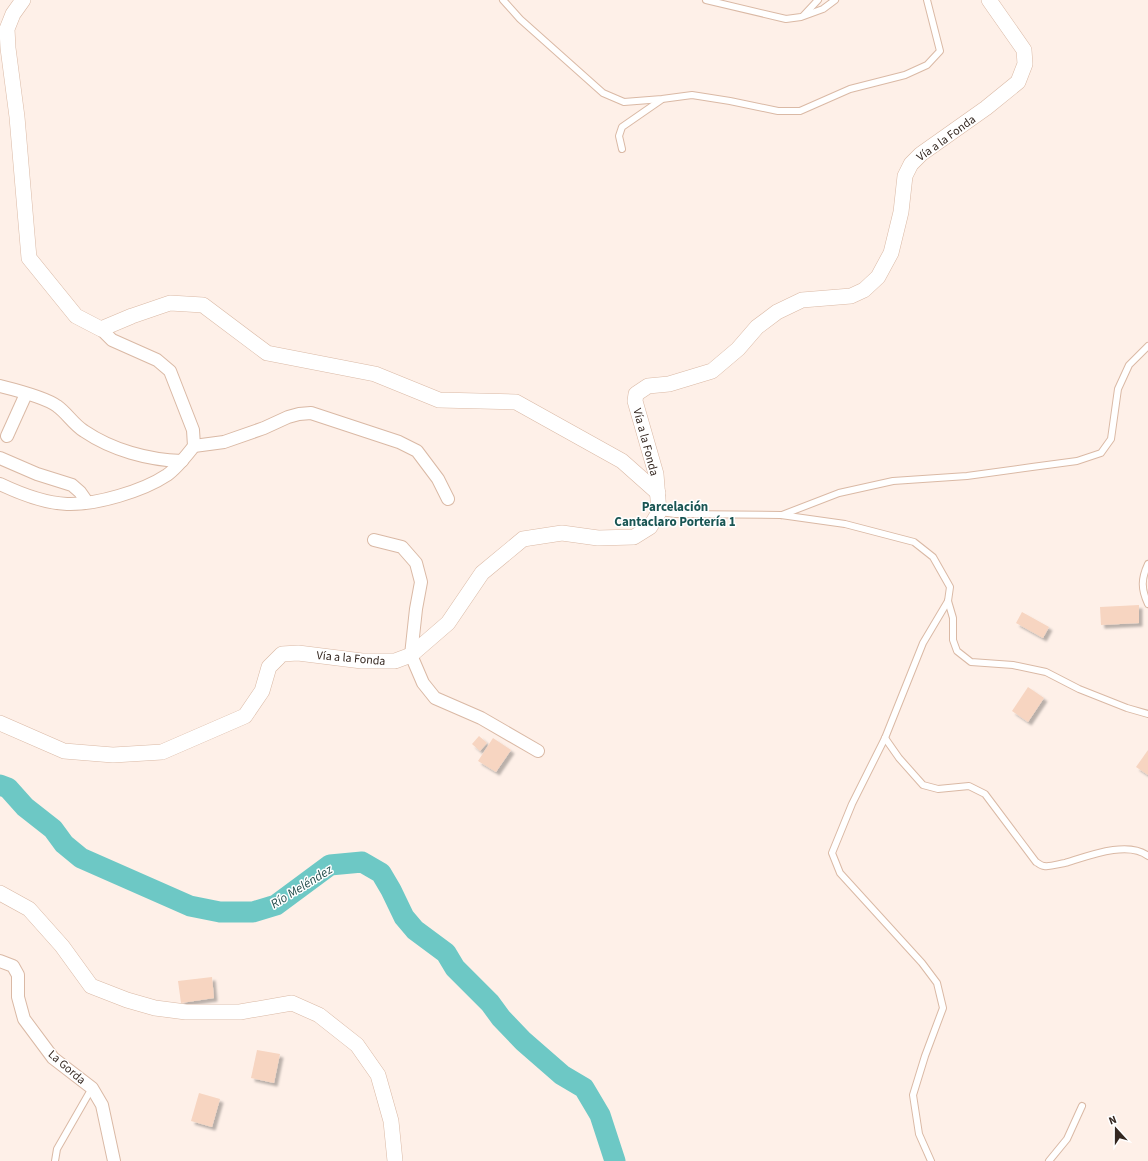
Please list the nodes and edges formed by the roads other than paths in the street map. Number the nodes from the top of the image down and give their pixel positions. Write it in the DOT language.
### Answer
graph roads {
  1 [pos="23,0"];
  2 [pos="503,0"];
  3 [pos="706,0"];
  4 [pos="818,0"];
  5 [pos="835,0"];
  6 [pos="927,0"];
  7 [pos="989,0"];
  8 [pos="801,17"];
  9 [pos="4,27"];
  10 [pos="662,99"];
  11 [pos="622,149"];
  12 [pos="101,329"];
  13 [pos="1148,346"];
  14 [pos="0,386"];
  15 [pos="26,394"];
  16 [pos="7,436"];
  17 [pos="194,446"];
  18 [pos="0,458"];
  19 [pos="182,460"];
  20 [pos="0,484"];
  21 [pos="658,493"];
  22 [pos="448,499"];
  23 [pos="86,502"];
  24 [pos="660,512"];
  25 [pos="781,515"];
  26 [pos="374,540"];
  27 [pos="1148,564"];
  28 [pos="1146,596"];
  29 [pos="948,601"];
  30 [pos="1148,604"];
  31 [pos="411,655"];
  32 [pos="1148,714"];
  33 [pos="0,723"];
  34 [pos="885,738"];
  35 [pos="538,751"];
  36 [pos="1148,856"];
  37 [pos="0,893"];
  38 [pos="0,961"];
  39 [pos="92,1088"];
  40 [pos="1082,1106"];
  41 [pos="55,1161"];
  42 [pos="114,1161"];
  43 [pos="395,1161"];
  44 [pos="931,1161"];
  45 [pos="1049,1161"];
  1 -- 9 [label="street"];
  2 -- 10 [label="lane"];
  3 -- 8 [label="lane"];
  4 -- 8 [label="lane"];
  5 -- 8 [label="lane"];
  6 -- 10 [label="lane"];
  7 -- 21 [label="street, Vía a la Fonda"];
  9 -- 12 [label="street"];
  10 -- 11 [label="lane"];
  12 -- 17 [label="street"];
  12 -- 21 [label="street"];
  13 -- 25 [label="lane"];
  14 -- 15 [label="street"];
  15 -- 16 [label="street"];
  15 -- 19 [label="street"];
  17 -- 19 [label="street"];
  17 -- 22 [label="street"];
  18 -- 23 [label="street"];
  19 -- 23 [label="street"];
  20 -- 23 [label="street"];
  21 -- 24 [label="street, Vía a la Fonda"];
  24 -- 25 [label="lane"];
  24 -- 31 [label="street, Vía a la Fonda"];
  25 -- 29 [label="lane"];
  26 -- 31 [label="street"];
  27 -- 28 [label="lane"];
  28 -- 30 [label="lane"];
  29 -- 32 [label="lane"];
  29 -- 34 [label="lane"];
  31 -- 33 [label="street, Vía a la Fonda"];
  31 -- 35 [label="street"];
  34 -- 36 [label="lane"];
  34 -- 44 [label="lane"];
  37 -- 43 [label="street"];
  38 -- 39 [label="street, La Gorda"];
  39 -- 41 [label="lane"];
  39 -- 42 [label="street, La Gorda"];
  40 -- 45 [label="lane"];
}
